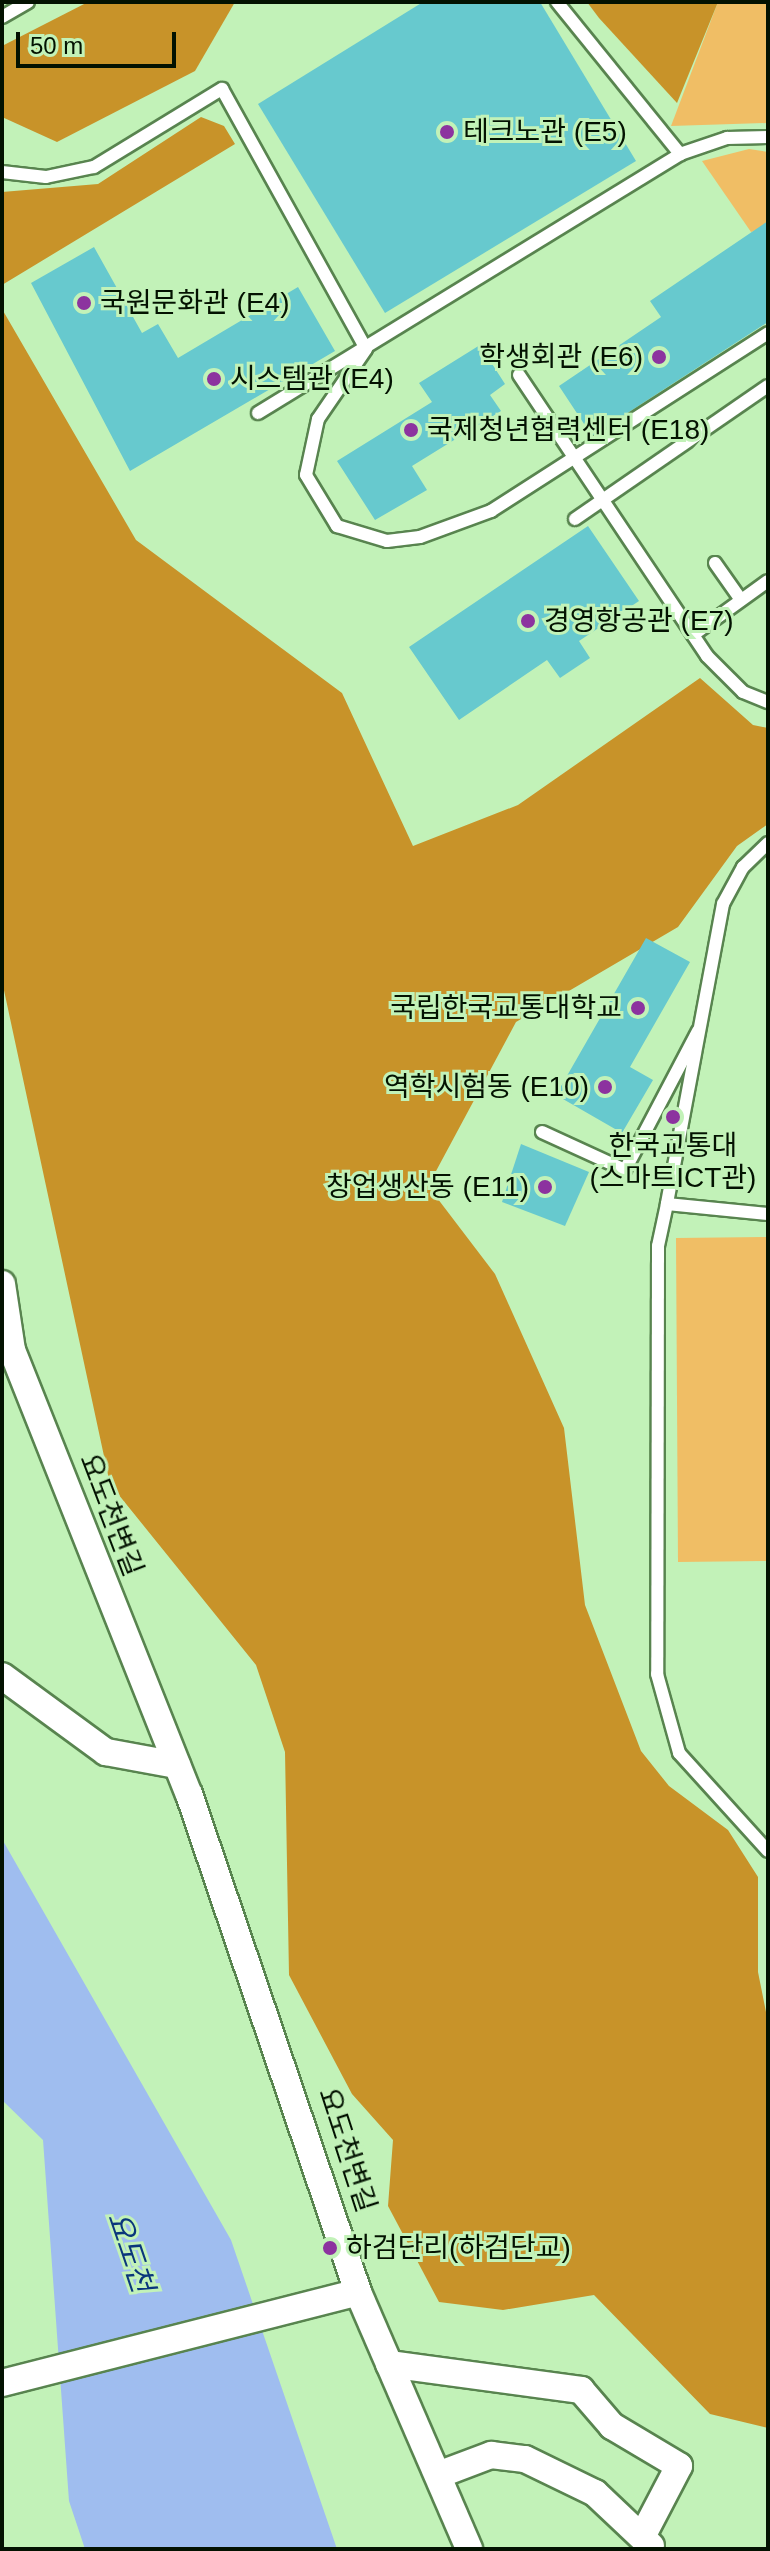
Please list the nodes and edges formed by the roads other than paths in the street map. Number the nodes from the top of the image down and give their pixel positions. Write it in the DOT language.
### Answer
graph roads {
  1 [pos="28,2"];
  2 [pos="557,2"];
  3 [pos="2,17"];
  4 [pos="768,137"];
  5 [pos="680,154"];
  6 [pos="2,172"];
  7 [pos="768,333"];
  8 [pos="366,349"];
  9 [pos="519,375"];
  10 [pos="768,386"];
  11 [pos="258,413"];
  12 [pos="574,459"];
  13 [pos="602,500"];
  14 [pos="575,519"];
  15 [pos="715,563"];
  16 [pos="768,581"];
  17 [pos="741,600"];
  18 [pos="693,635"];
  19 [pos="768,702"];
  20 [pos="768,843"];
  21 [pos="703,1021"];
  22 [pos="542,1132"];
  23 [pos="667,1204"];
  24 [pos="768,1214"];
  25 [pos="2,1284"];
  26 [pos="2,1676"];
  27 [pos="177,1765"];
  28 [pos="768,1851"];
  29 [pos="358,2292"];
  30 [pos="389,2364"];
  31 [pos="2,2383"];
  32 [pos="438,2475"];
  33 [pos="648,2542"];
  34 [pos="469,2549"];
  1 -- 3 [label="lane"];
  2 -- 5 [label="lane"];
  4 -- 5 [label="lane"];
  5 -- 8 [label="lane"];
  6 -- 8 [label="lane"];
  7 -- 12 [label="lane"];
  8 -- 11 [label="lane"];
  8 -- 12 [label="lane"];
  9 -- 12 [label="lane"];
  10 -- 13 [label="lane"];
  12 -- 13 [label="lane"];
  13 -- 14 [label="lane"];
  13 -- 18 [label="lane"];
  15 -- 17 [label="lane"];
  16 -- 17 [label="lane"];
  17 -- 18 [label="lane"];
  18 -- 19 [label="lane"];
  20 -- 21 [label="lane"];
  21 -- 22 [label="lane"];
  21 -- 23 [label="lane"];
  23 -- 24 [label="lane"];
  23 -- 28 [label="lane"];
  25 -- 27 [label="street, 요도천변길"];
  26 -- 27 [label="street"];
  27 -- 29 [label="street, 요도천변길"];
  29 -- 30 [label="street, 요도천변길"];
  29 -- 31 [label="street"];
  30 -- 32 [label="street, 요도천변길"];
  30 -- 33 [label="street"];
  32 -- 33 [label="street"];
  32 -- 34 [label="street, 요도천변길"];
}
